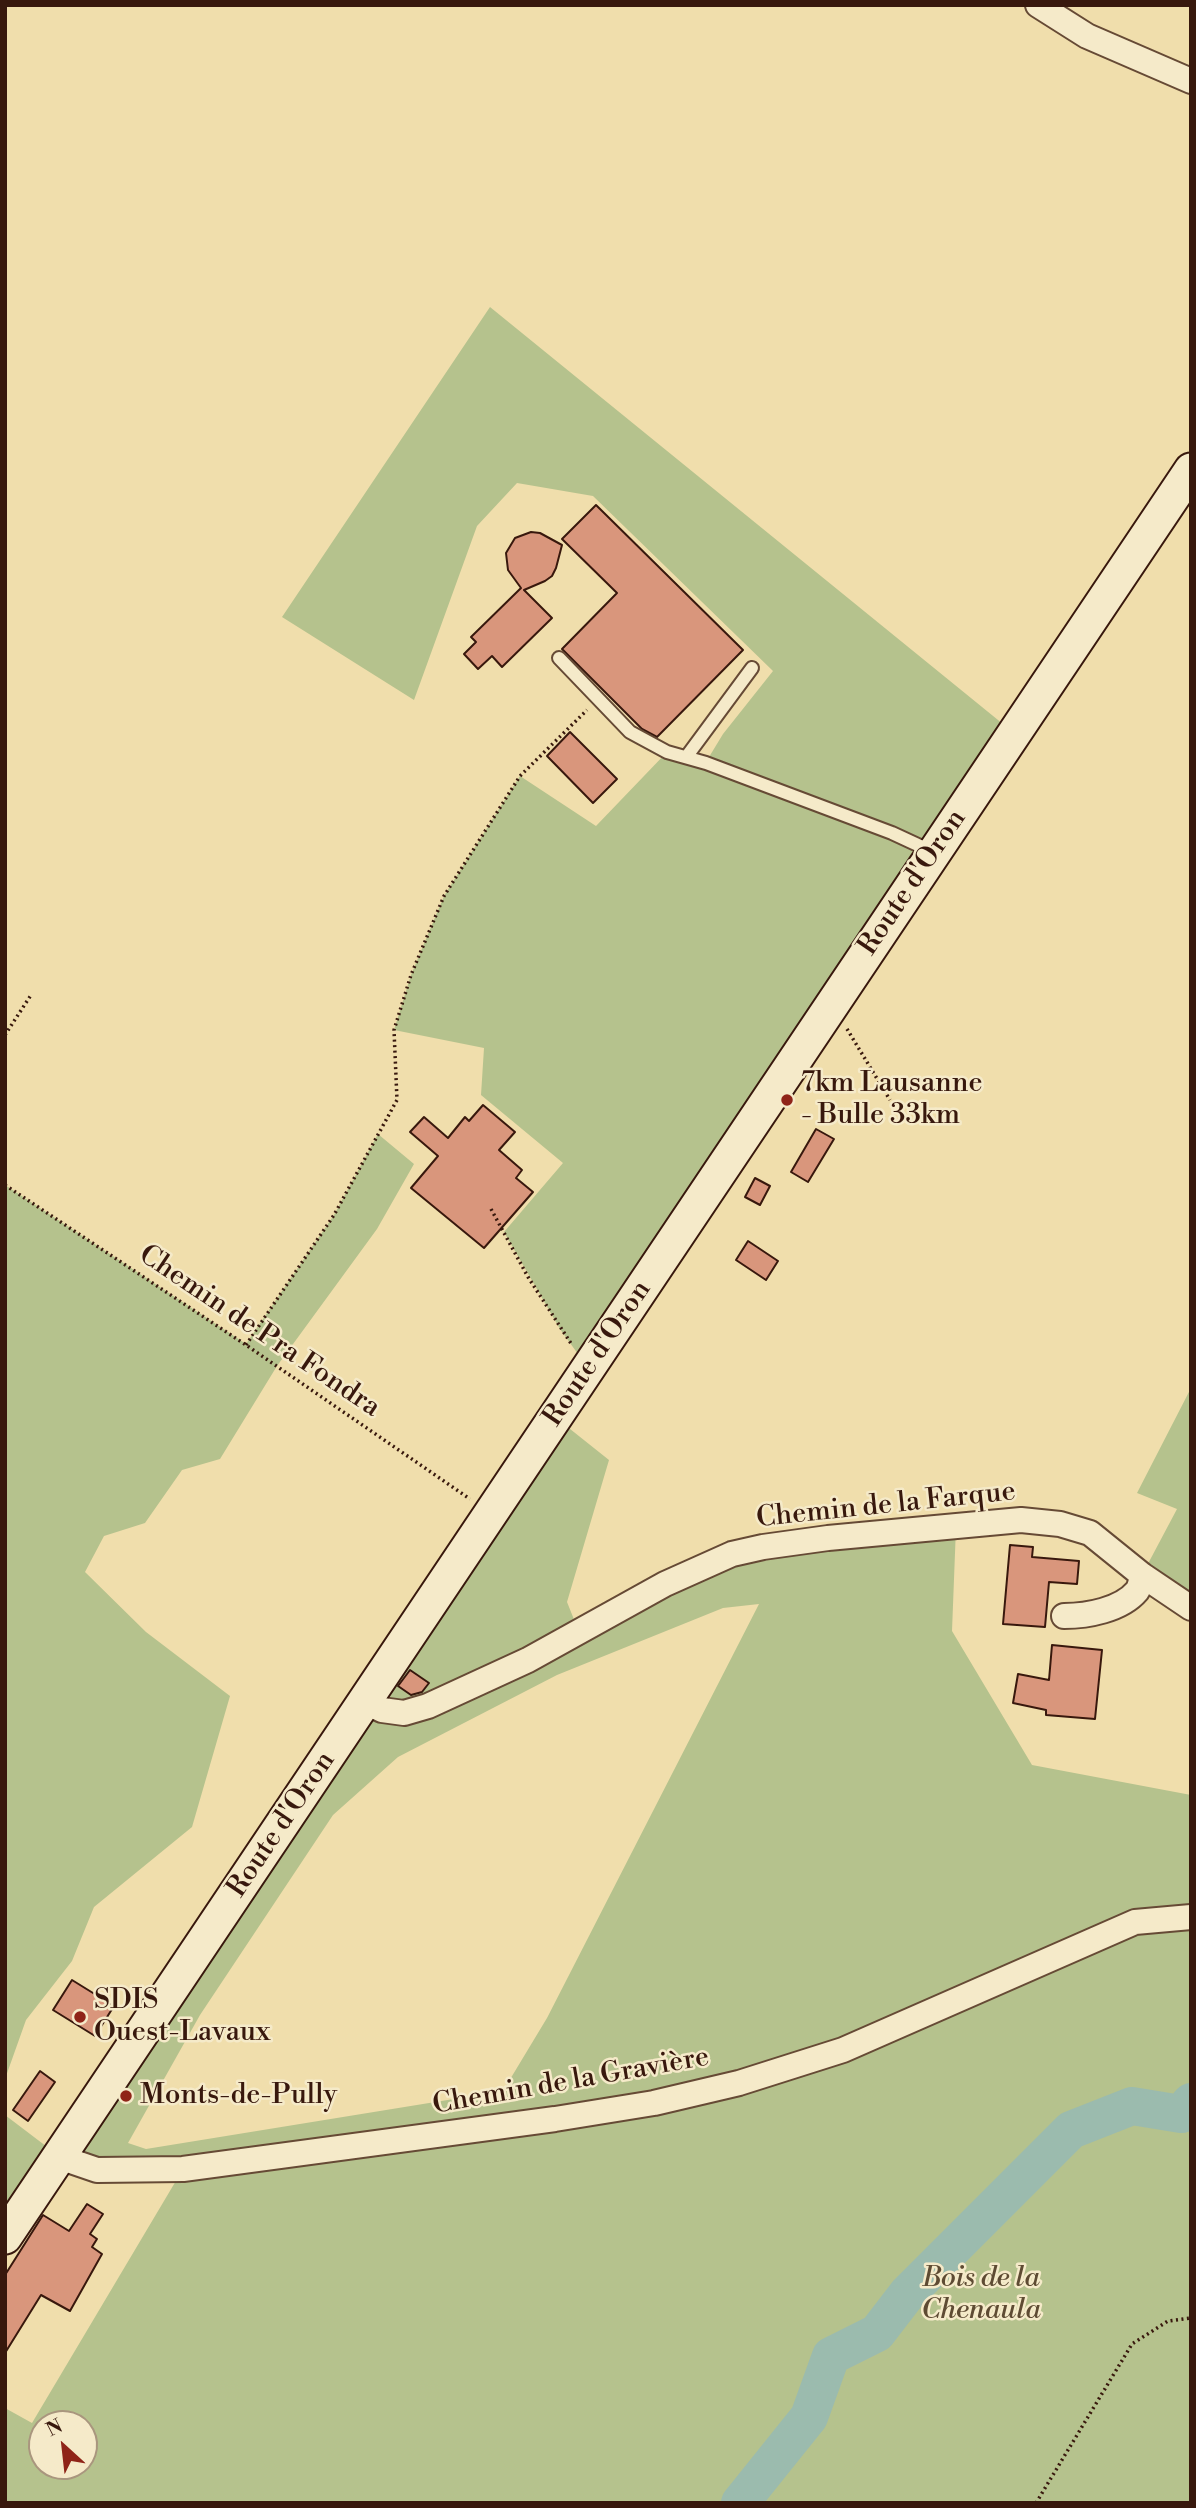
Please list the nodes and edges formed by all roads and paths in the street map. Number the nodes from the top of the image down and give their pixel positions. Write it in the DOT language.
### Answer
graph roads {
  1 [pos="1038,5"];
  2 [pos="1191,81"];
  3 [pos="1191,470"];
  4 [pos="559,658"];
  5 [pos="752,668"];
  6 [pos="598,699"];
  7 [pos="687,756"];
  8 [pos="933,852"];
  9 [pos="31,995"];
  10 [pos="830,1008"];
  11 [pos="5,1035"];
  12 [pos="890,1100"];
  13 [pos="5,1185"];
  14 [pos="491,1209"];
  15 [pos="246,1345"];
  16 [pos="588,1368"];
  17 [pos="491,1514"];
  18 [pos="1142,1575"];
  19 [pos="1191,1608"];
  20 [pos="1064,1616"];
  21 [pos="365,1702"];
  22 [pos="1191,1917"];
  23 [pos="59,2157"];
  24 [pos="5,2237"];
  25 [pos="1191,2318"];
  26 [pos="1036,2503"];
  1 -- 2 [label="street"];
  3 -- 8 [label="main road, Route d'Oron"];
  4 -- 6 [label="lane"];
  5 -- 7 [label="lane"];
  6 -- 7 [label="lane"];
  6 -- 15 [label="path"];
  7 -- 8 [label="lane"];
  8 -- 10 [label="main road, Route d'Oron"];
  9 -- 11 [label="path"];
  10 -- 12 [label="path"];
  10 -- 16 [label="main road, Route d'Oron"];
  13 -- 15 [label="path, Chemin de Pra Fondra"];
  14 -- 16 [label="path"];
  15 -- 17 [label="path, Chemin de Pra Fondra"];
  16 -- 17 [label="main road, Route d'Oron"];
  17 -- 21 [label="main road, Route d'Oron"];
  18 -- 19 [label="street, Chemin de la Farque"];
  18 -- 20 [label="street"];
  18 -- 21 [label="street, Chemin de la Farque"];
  21 -- 23 [label="main road, Route d'Oron"];
  22 -- 23 [label="street, Chemin de la Gravière"];
  23 -- 24 [label="main road, Route d'Oron"];
  25 -- 26 [label="path"];
}
